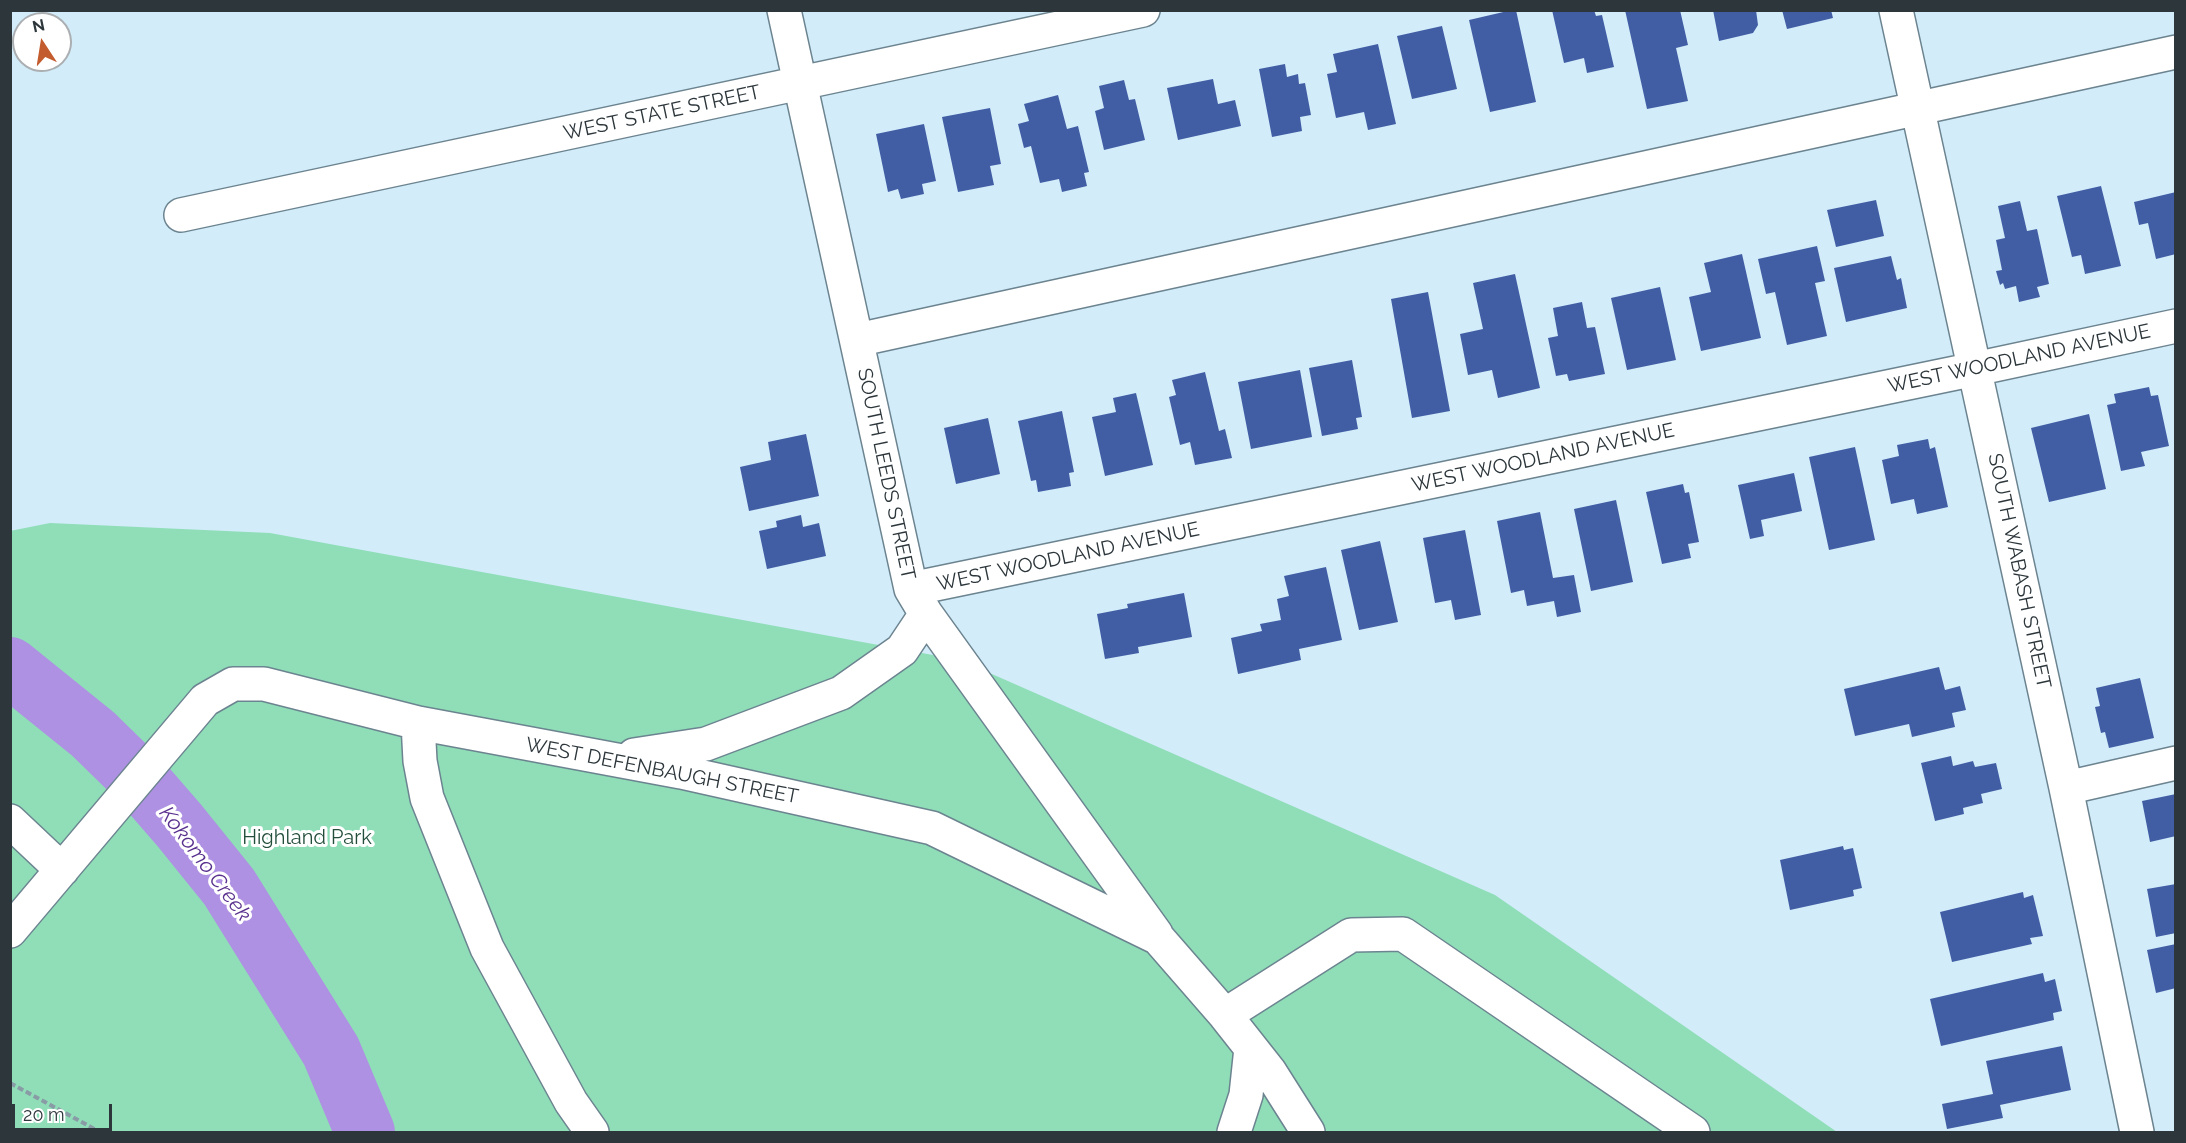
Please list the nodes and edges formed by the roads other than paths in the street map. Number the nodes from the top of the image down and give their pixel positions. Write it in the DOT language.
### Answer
graph roads {
  1 [pos="784,10"];
  2 [pos="1143,10"];
  3 [pos="1896,10"];
  4 [pos="2175,52"];
  5 [pos="801,83"];
  6 [pos="1917,108"];
  7 [pos="181,214"];
  8 [pos="2175,326"];
  9 [pos="857,340"];
  10 [pos="1975,369"];
  11 [pos="918,602"];
  12 [pos="418,723"];
  13 [pos="605,759"];
  14 [pos="2175,763"];
  15 [pos="2066,788"];
  16 [pos="10,821"];
  17 [pos="62,870"];
  18 [pos="10,931"];
  19 [pos="1158,938"];
  20 [pos="1225,1015"];
  21 [pos="1251,1048"];
  22 [pos="592,1132"];
  23 [pos="1234,1132"];
  24 [pos="1308,1132"];
  25 [pos="1693,1132"];
  26 [pos="2138,1132"];
  1 -- 5 [label="street, SOUTH LEEDS STREET"];
  2 -- 5 [label="street, WEST STATE STREET"];
  3 -- 6 [label="street, SOUTH WABASH STREET"];
  4 -- 6 [label="street"];
  5 -- 7 [label="street, WEST STATE STREET"];
  5 -- 9 [label="street, SOUTH LEEDS STREET"];
  6 -- 9 [label="street"];
  6 -- 10 [label="street, SOUTH WABASH STREET"];
  8 -- 10 [label="street, WEST WOODLAND AVENUE"];
  9 -- 11 [label="street, SOUTH LEEDS STREET"];
  10 -- 11 [label="street, WEST WOODLAND AVENUE"];
  10 -- 15 [label="street, SOUTH WABASH STREET"];
  11 -- 13 [label="street"];
  11 -- 19 [label="street, SOUTH LEEDS STREET"];
  12 -- 13 [label="street, WEST DEFENBAUGH STREET"];
  12 -- 17 [label="street, WEST DEFENBAUGH STREET"];
  12 -- 22 [label="street"];
  13 -- 19 [label="street, WEST DEFENBAUGH STREET"];
  14 -- 15 [label="street"];
  15 -- 26 [label="street, SOUTH WABASH STREET"];
  16 -- 17 [label="street"];
  17 -- 18 [label="street, WEST DEFENBAUGH STREET"];
  19 -- 20 [label="street, WEST DEFENBAUGH STREET"];
  20 -- 21 [label="street, WEST DEFENBAUGH STREET"];
  20 -- 25 [label="street"];
  21 -- 23 [label="street"];
  21 -- 24 [label="street, WEST DEFENBAUGH STREET"];
}
